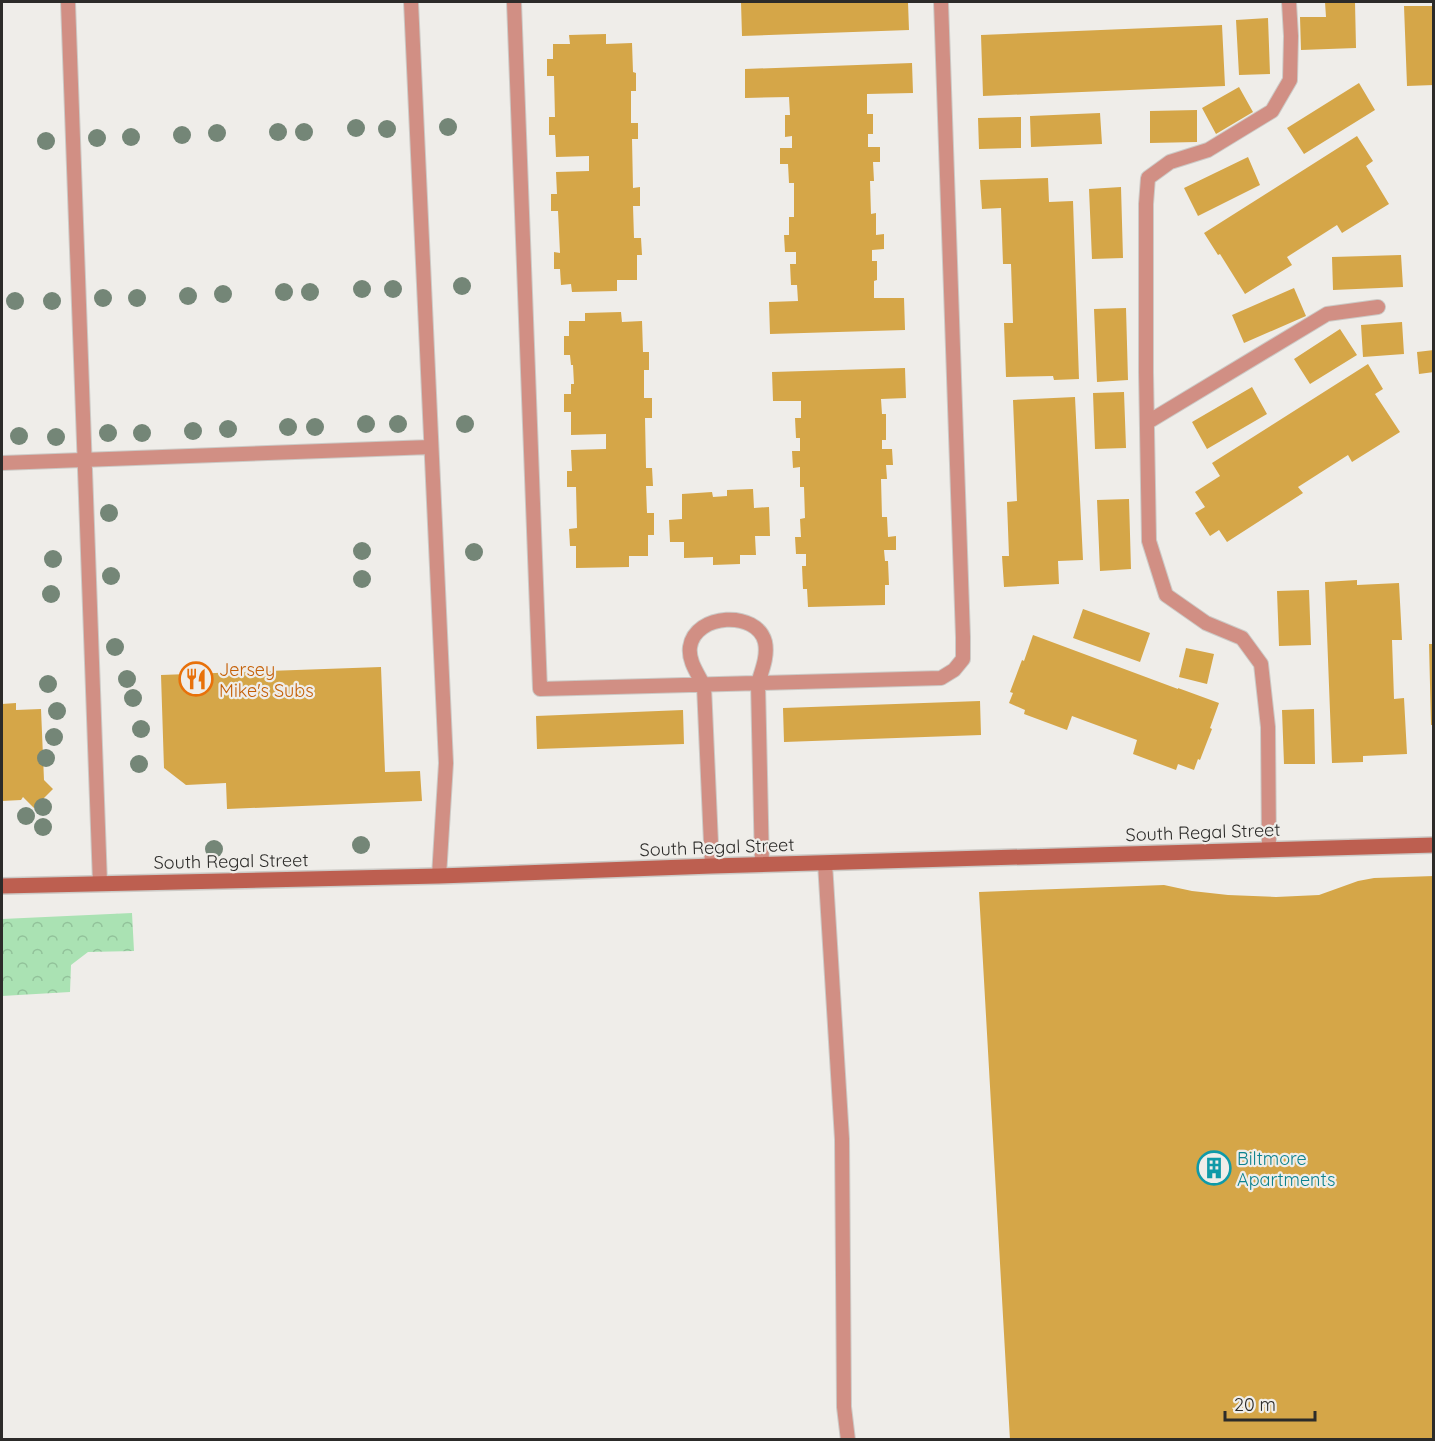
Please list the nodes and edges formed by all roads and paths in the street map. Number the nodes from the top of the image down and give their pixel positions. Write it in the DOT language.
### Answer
graph roads {
  1 [pos="68,2"];
  2 [pos="411,2"];
  3 [pos="514,2"];
  4 [pos="941,2"];
  5 [pos="1289,2"];
  6 [pos="1378,307"];
  7 [pos="1148,422"];
  8 [pos="430,447"];
  9 [pos="84,459"];
  10 [pos="2,463"];
  11 [pos="758,683"];
  12 [pos="704,686"];
  13 [pos="1434,845"];
  14 [pos="1269,850"];
  15 [pos="825,863"];
  16 [pos="762,865"];
  17 [pos="712,866"];
  18 [pos="439,876"];
  19 [pos="100,883"];
  20 [pos="2,886"];
  21 [pos="848,1440"];
  1 -- 9 [label="lane"];
  2 -- 8 [label="lane"];
  3 -- 12 [label="lane"];
  4 -- 11 [label="lane"];
  5 -- 7 [label="lane"];
  6 -- 7 [label="lane"];
  7 -- 14 [label="lane"];
  8 -- 9 [label="lane"];
  8 -- 18 [label="lane"];
  9 -- 10 [label="lane"];
  9 -- 19 [label="lane"];
  11 -- 12 [label="lane"];
  11 -- 12 [label="lane"];
  11 -- 16 [label="lane"];
  12 -- 17 [label="lane"];
  13 -- 14 [label="main road, South Regal Street"];
  14 -- 15 [label="main road, South Regal Street"];
  15 -- 16 [label="main road, South Regal Street"];
  15 -- 21 [label="lane"];
  16 -- 17 [label="main road, South Regal Street"];
  17 -- 18 [label="main road, South Regal Street"];
  18 -- 19 [label="main road, South Regal Street"];
  19 -- 20 [label="main road, South Regal Street"];
}
